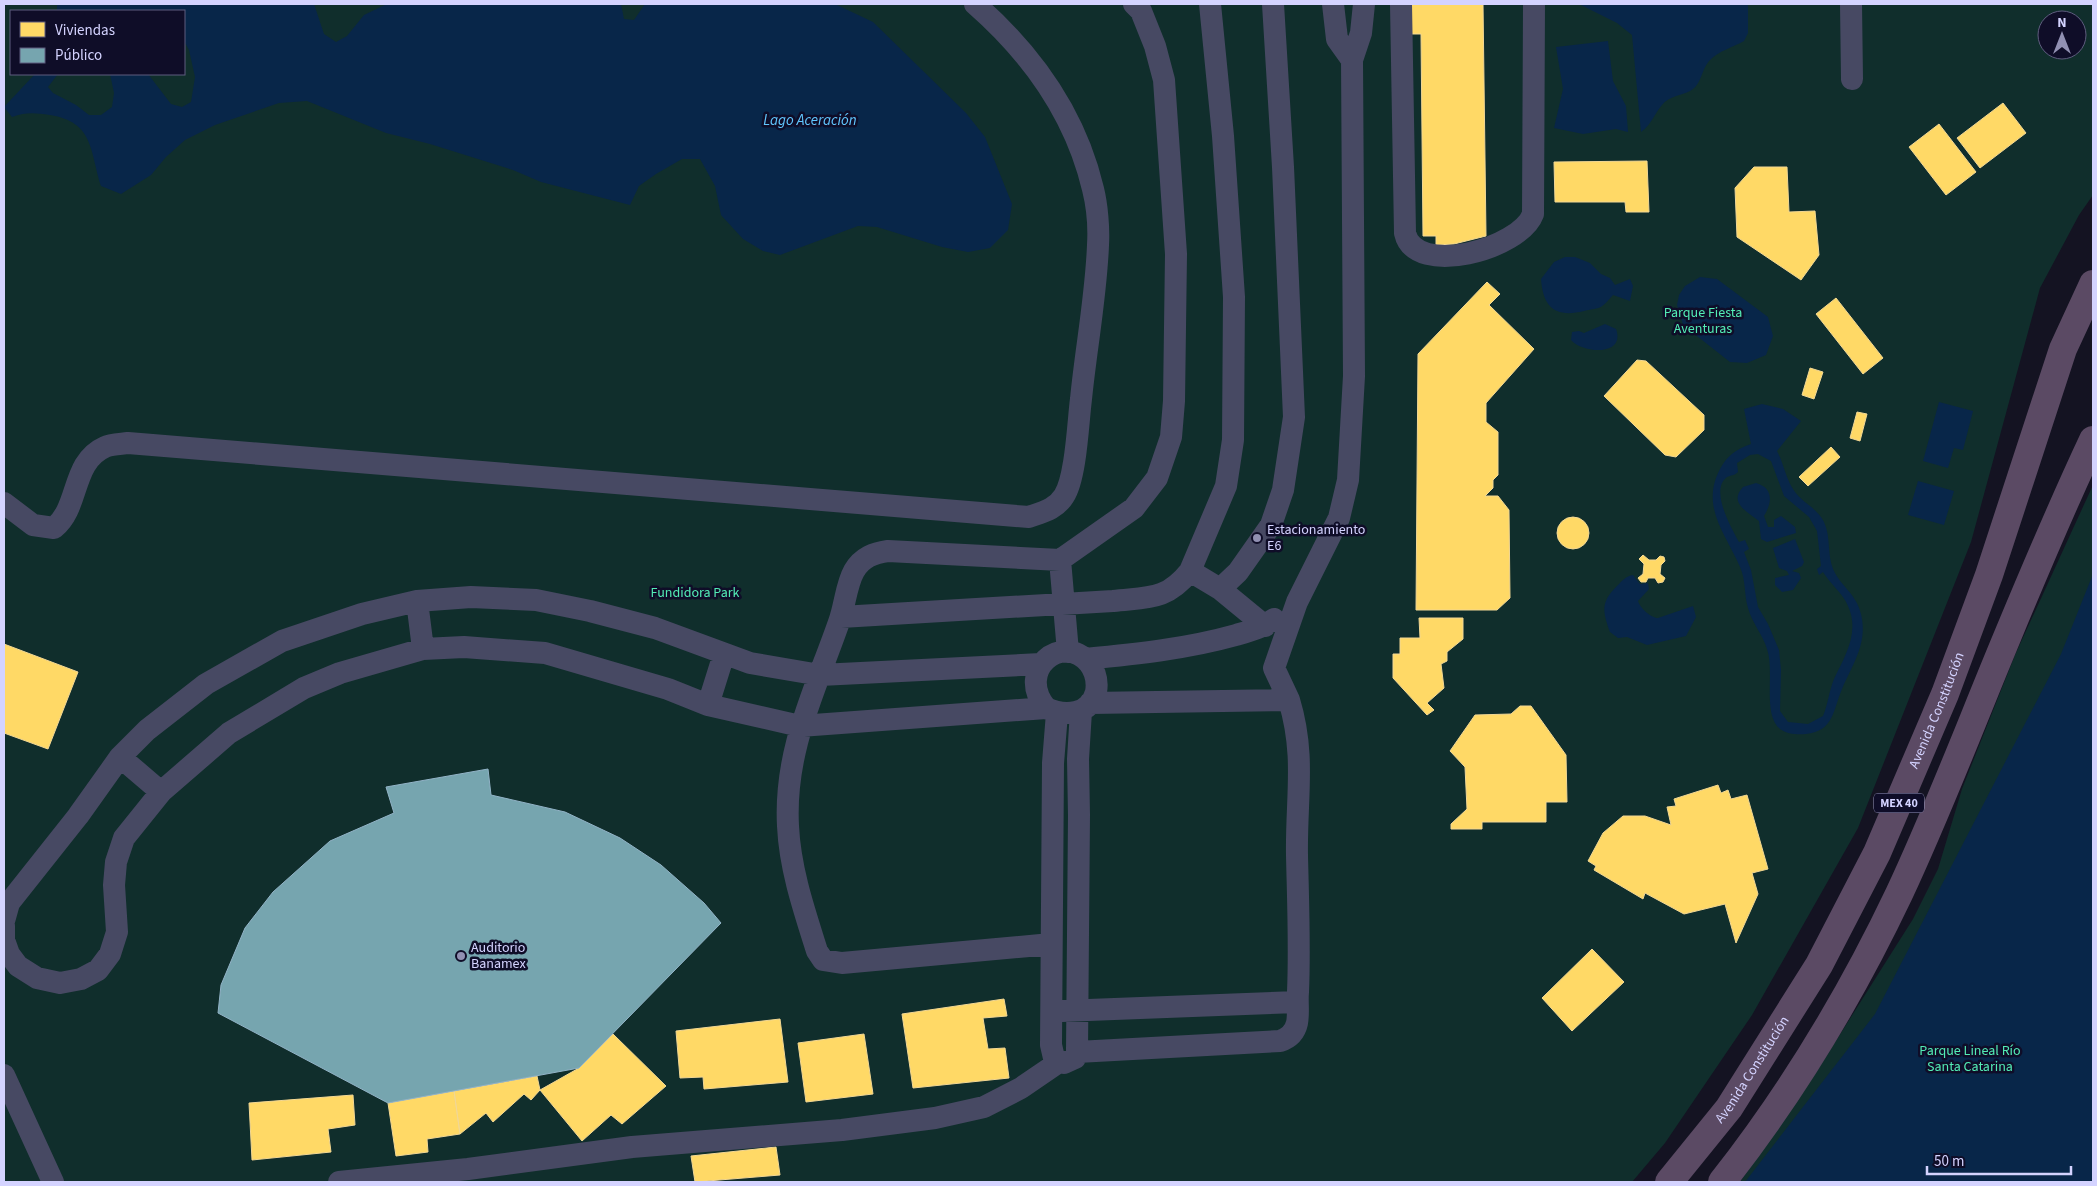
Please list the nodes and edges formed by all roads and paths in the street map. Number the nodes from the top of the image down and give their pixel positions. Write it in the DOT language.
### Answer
graph roads {
  1 [pos="975,4"];
  2 [pos="1134,4"];
  3 [pos="1210,4"];
  4 [pos="1273,4"];
  5 [pos="1333,4"];
  6 [pos="1347,4"];
  7 [pos="1364,4"];
  8 [pos="1401,4"];
  9 [pos="1534,4"];
  10 [pos="1851,4"];
  11 [pos="1352,60"];
  12 [pos="1852,78"];
  13 [pos="2093,284"];
  14 [pos="2093,310"];
  15 [pos="2050,384"];
  16 [pos="2093,440"];
  17 [pos="4,503"];
  18 [pos="1060,560"];
  19 [pos="1190,571"];
  20 [pos="1220,589"];
  21 [pos="417,602"];
  22 [pos="1297,602"];
  23 [pos="1063,603"];
  24 [pos="841,617"];
  25 [pos="1265,626"];
  26 [pos="423,649"];
  27 [pos="724,654"];
  28 [pos="1076,655"];
  29 [pos="1041,664"];
  30 [pos="820,675"];
  31 [pos="1289,700"];
  32 [pos="708,705"];
  33 [pos="1086,707"];
  34 [pos="1052,711"];
  35 [pos="800,726"];
  36 [pos="120,757"];
  37 [pos="161,792"];
  38 [pos="4,921"];
  39 [pos="4,926"];
  40 [pos="1052,944"];
  41 [pos="1297,1002"];
  42 [pos="1052,1011"];
  43 [pos="1077,1011"];
  44 [pos="1068,1057"];
  45 [pos="4,1075"];
  46 [pos="53,1182"];
  47 [pos="339,1182"];
  48 [pos="1669,1182"];
  49 [pos="1722,1182"];
  1 -- 17 [label="street"];
  2 -- 18 [label="street"];
  3 -- 19 [label="street"];
  4 -- 20 [label="street"];
  5 -- 11 [label="street"];
  6 -- 11 [label="street"];
  7 -- 11 [label="street"];
  8 -- 9 [label="street"];
  10 -- 12 [label="street"];
  11 -- 22 [label="street"];
  13 -- 15 [label="highway, Avenida Constitución / MEX 40"];
  14 -- 15 [label="highway"];
  15 -- 48 [label="highway, Avenida Constitución / MEX 40"];
  16 -- 49 [label="highway, MEX 40"];
  18 -- 23 [label="street"];
  18 -- 24 [label="street"];
  19 -- 20 [label="street"];
  19 -- 23 [label="street"];
  20 -- 25 [label="street"];
  21 -- 26 [label="street"];
  21 -- 27 [label="street"];
  21 -- 36 [label="street"];
  22 -- 25 [label="street"];
  22 -- 31 [label="street"];
  23 -- 24 [label="street"];
  23 -- 28 [label="street"];
  24 -- 30 [label="street"];
  25 -- 28 [label="street"];
  26 -- 32 [label="street"];
  26 -- 37 [label="street"];
  27 -- 30 [label="street"];
  27 -- 32 [label="street"];
  28 -- 29 [label="street"];
  28 -- 33 [label="street"];
  29 -- 30 [label="street"];
  29 -- 34 [label="street"];
  30 -- 35 [label="street"];
  31 -- 33 [label="street"];
  31 -- 41 [label="street"];
  32 -- 35 [label="street"];
  33 -- 34 [label="street"];
  33 -- 43 [label="street"];
  34 -- 35 [label="street"];
  34 -- 40 [label="street"];
  35 -- 40 [label="street"];
  36 -- 37 [label="street"];
  36 -- 38 [label="street"];
  37 -- 39 [label="street"];
  40 -- 42 [label="street"];
  41 -- 43 [label="street"];
  41 -- 44 [label="street"];
  42 -- 43 [label="street"];
  42 -- 44 [label="street"];
  43 -- 44 [label="street"];
  44 -- 47 [label="street"];
  45 -- 46 [label="street"];
}
